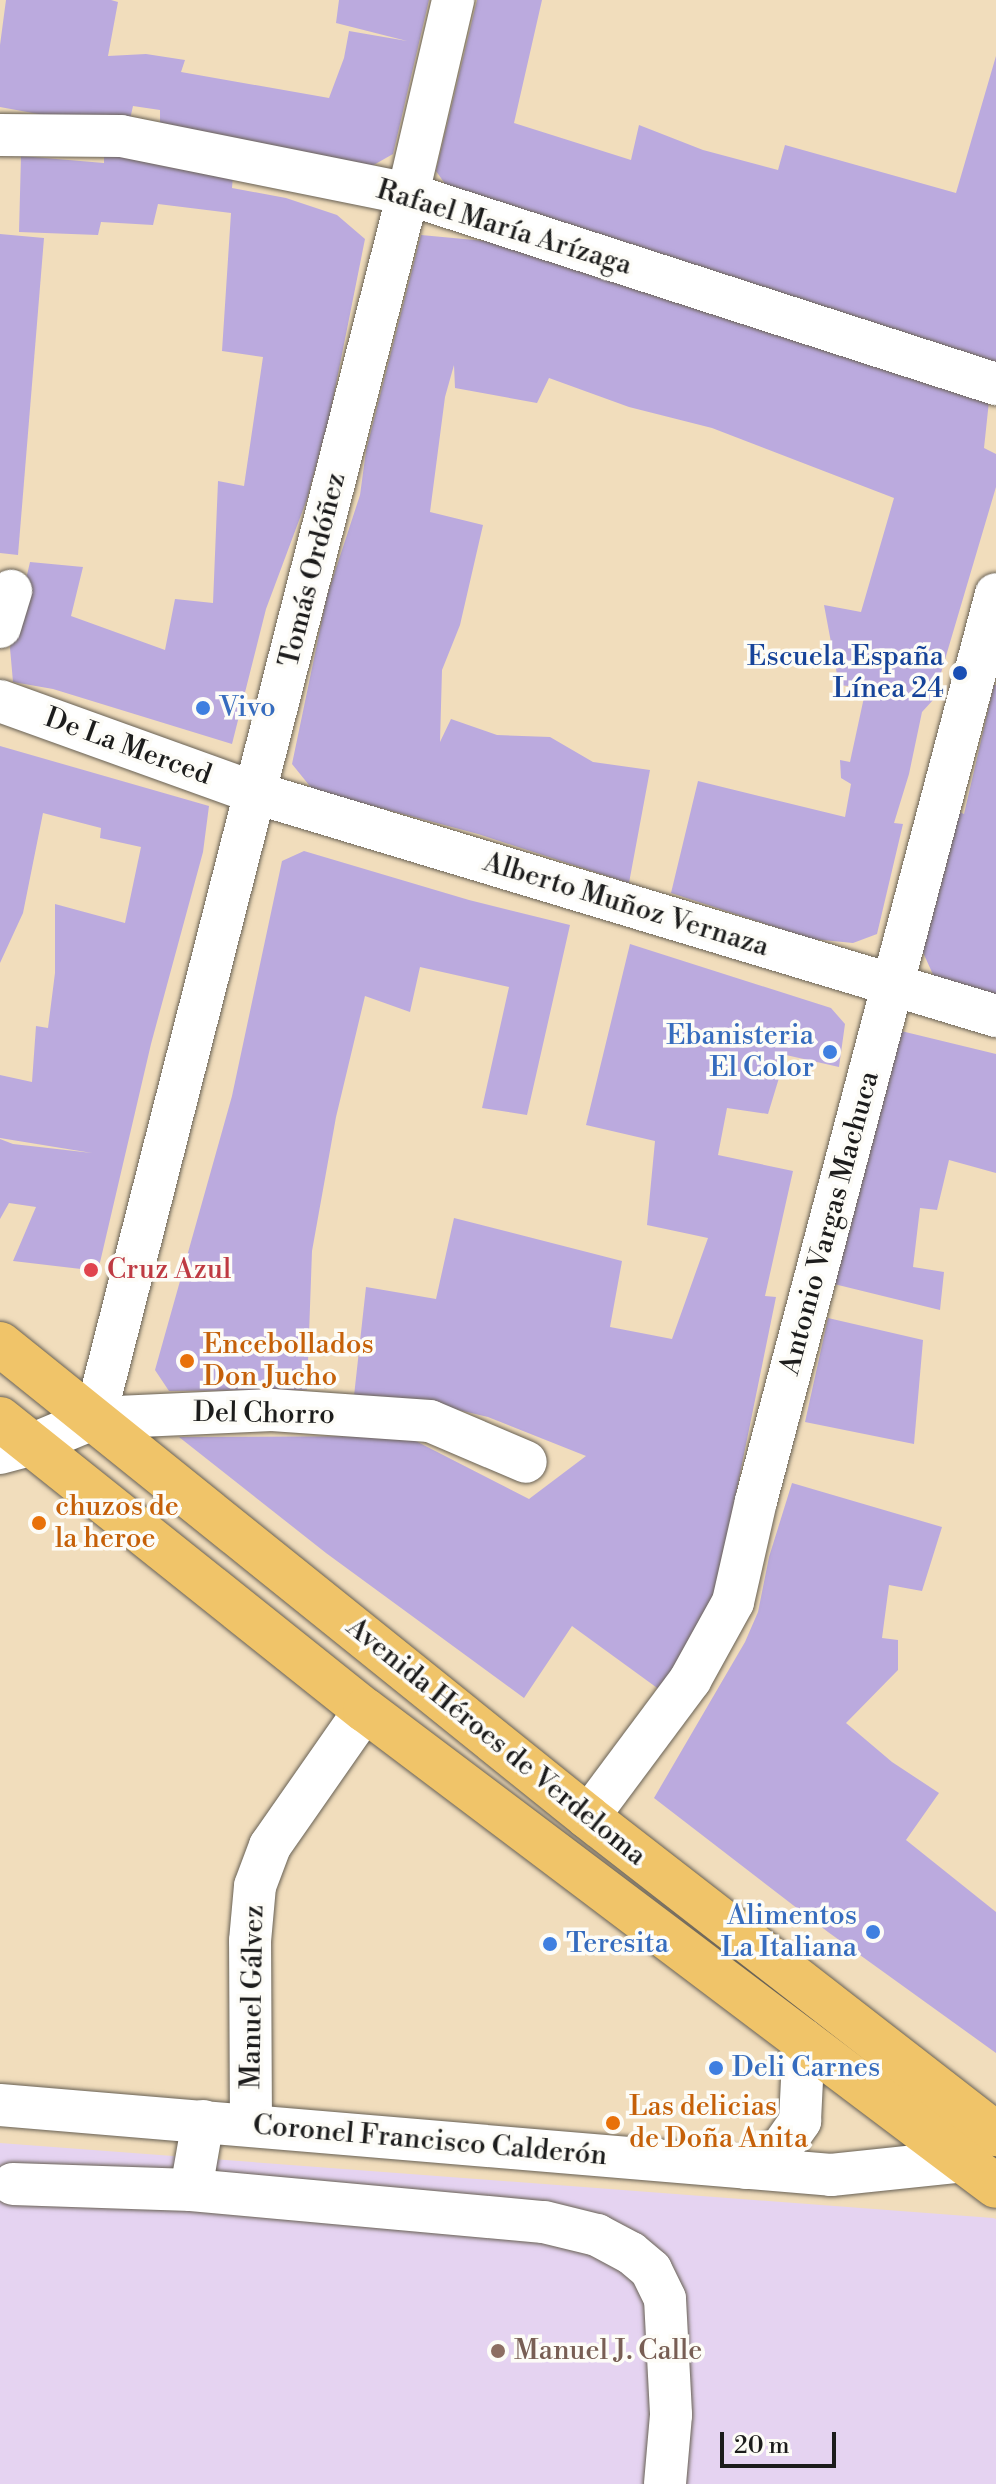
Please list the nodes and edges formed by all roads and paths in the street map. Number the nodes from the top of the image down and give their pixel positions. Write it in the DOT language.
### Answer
graph roads {
  1 [pos="453,0"];
  2 [pos="0,135"];
  3 [pos="408,194"];
  4 [pos="996,384"];
  5 [pos="996,594"];
  6 [pos="0,701"];
  7 [pos="256,793"];
  8 [pos="892,987"];
  9 [pos="996,1016"];
  10 [pos="0,1344"];
  11 [pos="95,1418"];
  12 [pos="11,1439"];
  13 [pos="526,1462"];
  14 [pos="365,1710"];
  15 [pos="588,1817"];
  16 [pos="804,2040"];
  17 [pos="0,2105"];
  18 [pos="203,2121"];
  19 [pos="251,2125"];
  20 [pos="985,2152"];
  21 [pos="746,2168"];
  22 [pos="13,2184"];
  23 [pos="191,2190"];
  24 [pos="665,2484"];
  1 -- 3 [label="street, Tomás Ordóñez"];
  2 -- 3 [label="street, Rafael María Arízaga"];
  3 -- 4 [label="street, Rafael María Arízaga"];
  3 -- 7 [label="street, Tomás Ordóñez"];
  5 -- 8 [label="street, Antonio Vargas Machuca"];
  6 -- 7 [label="street, De La Merced"];
  7 -- 8 [label="street, Alberto Muñoz Vernaza"];
  7 -- 11 [label="street, Tomás Ordóñez"];
  8 -- 9 [label="street, Alberto Muñoz Vernaza"];
  8 -- 15 [label="street, Antonio Vargas Machuca"];
  10 -- 11 [label="main road, Avenida Héroes de Verdeloma"];
  11 -- 12 [label="street, Del Chorro"];
  11 -- 13 [label="street, Del Chorro"];
  11 -- 15 [label="main road, Avenida Héroes de Verdeloma"];
  12 -- 14 [label="main road, Avenida Héroes de Verdeloma"];
  14 -- 16 [label="main road, Avenida Héroes de Verdeloma"];
  14 -- 19 [label="street, Manuel Gálvez"];
  15 -- 20 [label="main road, Avenida Héroes de Verdeloma"];
  16 -- 20 [label="main road, Avenida Héroes de Verdeloma"];
  16 -- 21 [label="street"];
  17 -- 18 [label="street, Coronel Francisco Calderón"];
  18 -- 19 [label="street, Coronel Francisco Calderón"];
  18 -- 23 [label="street"];
  19 -- 21 [label="street, Coronel Francisco Calderón"];
  20 -- 21 [label="street, Coronel Francisco Calderón"];
  22 -- 23 [label="street"];
  23 -- 24 [label="street"];
}
